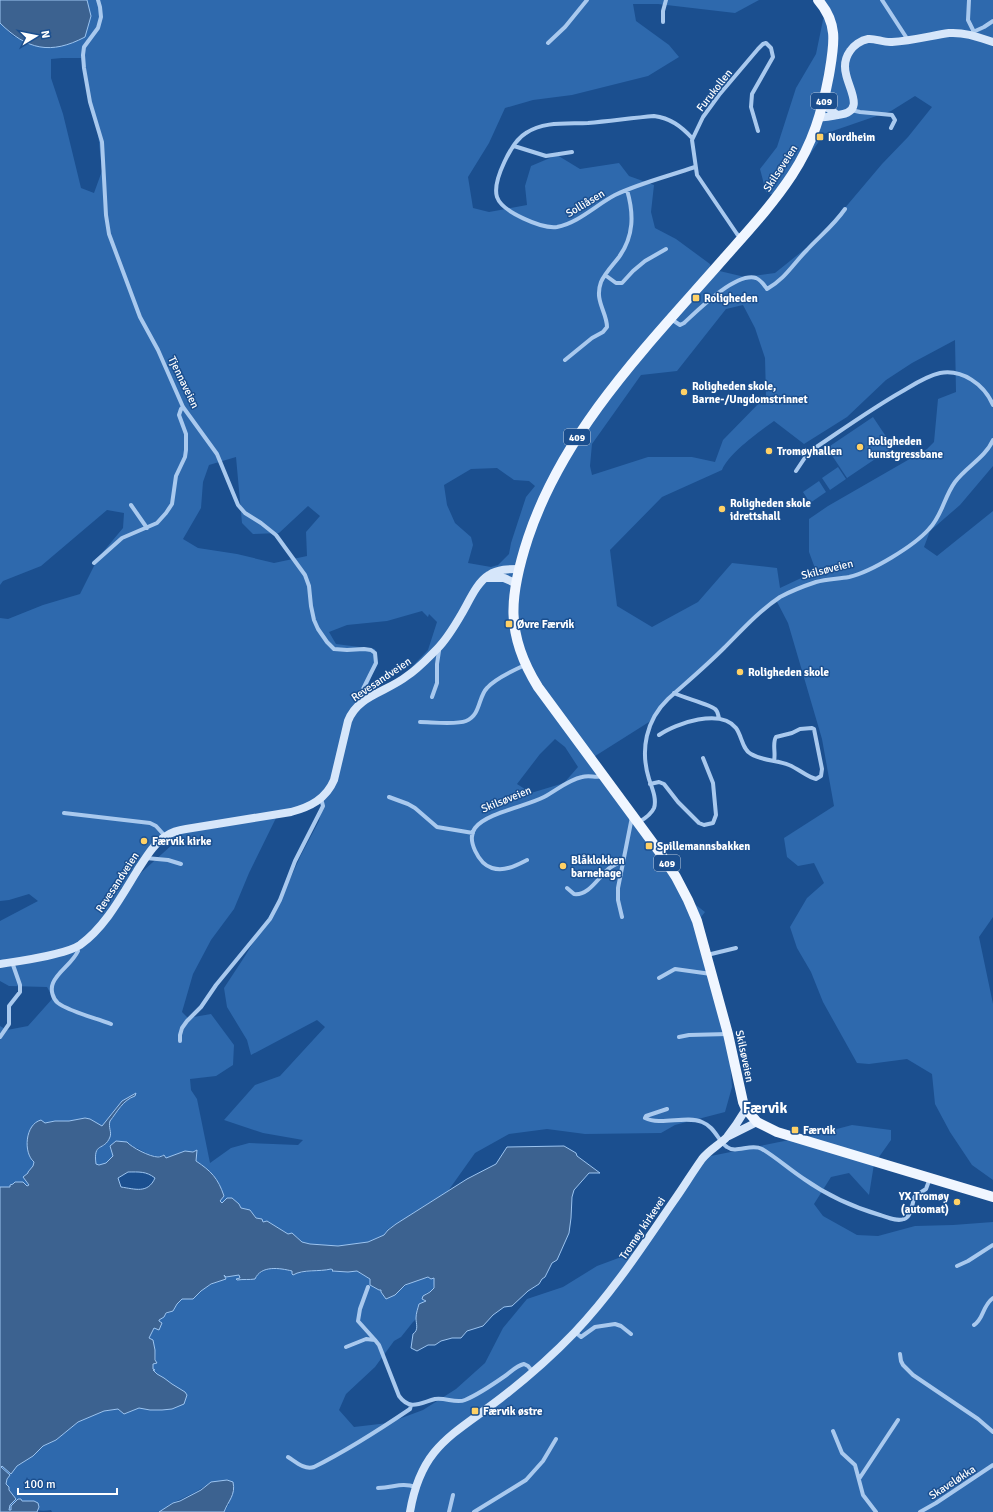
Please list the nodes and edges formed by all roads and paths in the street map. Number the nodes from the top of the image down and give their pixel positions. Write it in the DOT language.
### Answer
graph roads {
  1 [pos="98,0"];
  2 [pos="587,0"];
  3 [pos="666,0"];
  4 [pos="818,0"];
  5 [pos="882,0"];
  6 [pos="969,0"];
  7 [pos="993,21"];
  8 [pos="663,22"];
  9 [pos="971,33"];
  10 [pos="908,40"];
  11 [pos="993,42"];
  12 [pos="548,43"];
  13 [pos="823,104"];
  14 [pos="851,110"];
  15 [pos="837,115"];
  16 [pos="820,117"];
  17 [pos="891,128"];
  18 [pos="758,131"];
  19 [pos="692,138"];
  20 [pos="514,146"];
  21 [pos="572,152"];
  22 [pos="695,167"];
  23 [pos="627,190"];
  24 [pos="845,209"];
  25 [pos="741,238"];
  26 [pos="666,249"];
  27 [pos="605,275"];
  28 [pos="671,319"];
  29 [pos="565,360"];
  30 [pos="993,405"];
  31 [pos="183,407"];
  32 [pos="993,440"];
  33 [pos="796,471"];
  34 [pos="131,505"];
  35 [pos="147,528"];
  36 [pos="94,563"];
  37 [pos="519,569"];
  38 [pos="484,579"];
  39 [pos="515,583"];
  40 [pos="437,649"];
  41 [pos="525,665"];
  42 [pos="674,694"];
  43 [pos="432,697"];
  44 [pos="364,700"];
  45 [pos="719,718"];
  46 [pos="420,722"];
  47 [pos="659,735"];
  48 [pos="703,758"];
  49 [pos="774,761"];
  50 [pos="604,776"];
  51 [pos="650,784"];
  52 [pos="389,797"];
  53 [pos="321,798"];
  54 [pos="64,813"];
  55 [pos="636,819"];
  56 [pos="472,833"];
  57 [pos="165,836"];
  58 [pos="145,858"];
  59 [pos="528,860"];
  60 [pos="622,861"];
  61 [pos="181,864"];
  62 [pos="567,888"];
  63 [pos="622,917"];
  64 [pos="76,947"];
  65 [pos="736,948"];
  66 [pos="707,955"];
  67 [pos="12,962"];
  68 [pos="0,964"];
  69 [pos="712,974"];
  70 [pos="659,978"];
  71 [pos="111,1024"];
  72 [pos="728,1034"];
  73 [pos="0,1037"];
  74 [pos="679,1037"];
  75 [pos="180,1041"];
  76 [pos="667,1109"];
  77 [pos="744,1112"];
  78 [pos="754,1124"];
  79 [pos="724,1139"];
  80 [pos="930,1178"];
  81 [pos="993,1197"];
  82 [pos="993,1245"];
  83 [pos="957,1266"];
  84 [pos="368,1287"];
  85 [pos="993,1298"];
  86 [pos="974,1325"];
  87 [pos="575,1332"];
  88 [pos="631,1334"];
  89 [pos="375,1340"];
  90 [pos="346,1347"];
  91 [pos="900,1354"];
  92 [pos="533,1372"];
  93 [pos="411,1405"];
  94 [pos="898,1420"];
  95 [pos="833,1431"];
  96 [pos="993,1432"];
  97 [pos="556,1439"];
  98 [pos="288,1457"];
  99 [pos="993,1465"];
  100 [pos="859,1479"];
  101 [pos="416,1487"];
  102 [pos="378,1488"];
  103 [pos="453,1495"];
  104 [pos="410,1512"];
  105 [pos="449,1512"];
  106 [pos="474,1512"];
  107 [pos="876,1512"];
  108 [pos="920,1512"];
  1 -- 31 [label="street, Tjennaveien"];
  2 -- 12 [label="street"];
  3 -- 8 [label="street"];
  4 -- 13 [label="main road, Skilsøveien / 409"];
  5 -- 10 [label="street"];
  6 -- 9 [label="street"];
  7 -- 9 [label="street"];
  9 -- 10 [label="main road"];
  9 -- 11 [label="main road"];
  10 -- 14 [label="main road"];
  13 -- 15 [label="main road"];
  13 -- 16 [label="main road, Skilsøveien / 409"];
  14 -- 15 [label="main road"];
  14 -- 17 [label="street"];
  15 -- 16 [label="main road"];
  16 -- 25 [label="main road, Skilsøveien / 409"];
  18 -- 19 [label="street, Furukollen"];
  19 -- 20 [label="street, Solliåsen"];
  19 -- 22 [label="street"];
  20 -- 21 [label="street"];
  20 -- 23 [label="street, Solliåsen"];
  22 -- 23 [label="street, Solliåsen"];
  22 -- 25 [label="street"];
  23 -- 27 [label="street"];
  24 -- 28 [label="street"];
  25 -- 28 [label="main road, Skilsøveien / 409"];
  26 -- 27 [label="street"];
  27 -- 29 [label="street"];
  28 -- 37 [label="main road, Skilsøveien / 409"];
  30 -- 33 [label="street"];
  31 -- 35 [label="street"];
  31 -- 44 [label="street, Tjennaveien"];
  32 -- 42 [label="street, Skilsøveien"];
  34 -- 35 [label="street"];
  35 -- 36 [label="street"];
  37 -- 38 [label="main road"];
  37 -- 39 [label="main road, Skilsøveien / 409"];
  38 -- 39 [label="main road"];
  38 -- 40 [label="main road, Revesandveien"];
  39 -- 41 [label="main road, Skilsøveien / 409"];
  40 -- 43 [label="street"];
  40 -- 44 [label="main road, Revesandveien"];
  41 -- 46 [label="street"];
  41 -- 50 [label="main road, Skilsøveien / 409"];
  42 -- 45 [label="street"];
  42 -- 51 [label="street, Skilsøveien"];
  44 -- 53 [label="main road, Revesandveien"];
  45 -- 47 [label="street"];
  45 -- 49 [label="street"];
  48 -- 51 [label="street"];
  49 -- 49 [label="street"];
  50 -- 55 [label="main road, Skilsøveien / 409"];
  50 -- 56 [label="street, Skilsøveien"];
  51 -- 55 [label="street, Skilsøveien"];
  52 -- 56 [label="street"];
  53 -- 57 [label="main road, Revesandveien"];
  53 -- 75 [label="street, Revesandveien"];
  54 -- 57 [label="street"];
  55 -- 60 [label="street"];
  55 -- 66 [label="main road, Skilsøveien / 409"];
  56 -- 59 [label="street"];
  57 -- 58 [label="main road, Revesandveien"];
  58 -- 61 [label="street"];
  58 -- 64 [label="main road, Revesandveien"];
  60 -- 62 [label="street"];
  60 -- 63 [label="street"];
  64 -- 67 [label="main road, Revesandveien"];
  64 -- 71 [label="street"];
  65 -- 66 [label="street"];
  66 -- 69 [label="main road, Skilsøveien / 409"];
  67 -- 68 [label="main road, Revesandveien"];
  67 -- 73 [label="street"];
  69 -- 70 [label="street"];
  69 -- 72 [label="main road, Skilsøveien / 409"];
  72 -- 74 [label="street"];
  72 -- 77 [label="main road, Skilsøveien / 409"];
  76 -- 79 [label="street"];
  77 -- 78 [label="main road, Skilsøveien / 409"];
  77 -- 79 [label="main road, Tromøy kirkevei"];
  78 -- 79 [label="main road, Tromøy kirkevei"];
  78 -- 80 [label="main road, Skilsøveien / 409"];
  79 -- 80 [label="street"];
  79 -- 87 [label="main road, Tromøy kirkevei"];
  80 -- 81 [label="main road, Skilsøveien / 409"];
  82 -- 83 [label="street"];
  84 -- 89 [label="street"];
  85 -- 86 [label="street"];
  87 -- 88 [label="street"];
  87 -- 92 [label="main road, Tromøy kirkevei"];
  89 -- 90 [label="street"];
  89 -- 93 [label="street"];
  91 -- 96 [label="street"];
  92 -- 93 [label="street"];
  92 -- 101 [label="main road, Tromøy kirkevei"];
  93 -- 98 [label="street"];
  94 -- 100 [label="street"];
  95 -- 100 [label="street"];
  97 -- 106 [label="street"];
  99 -- 108 [label="street, Skaveløkka"];
  100 -- 107 [label="street"];
  101 -- 102 [label="street"];
  101 -- 104 [label="main road, Tromøy kirkevei"];
  103 -- 105 [label="street"];
}
